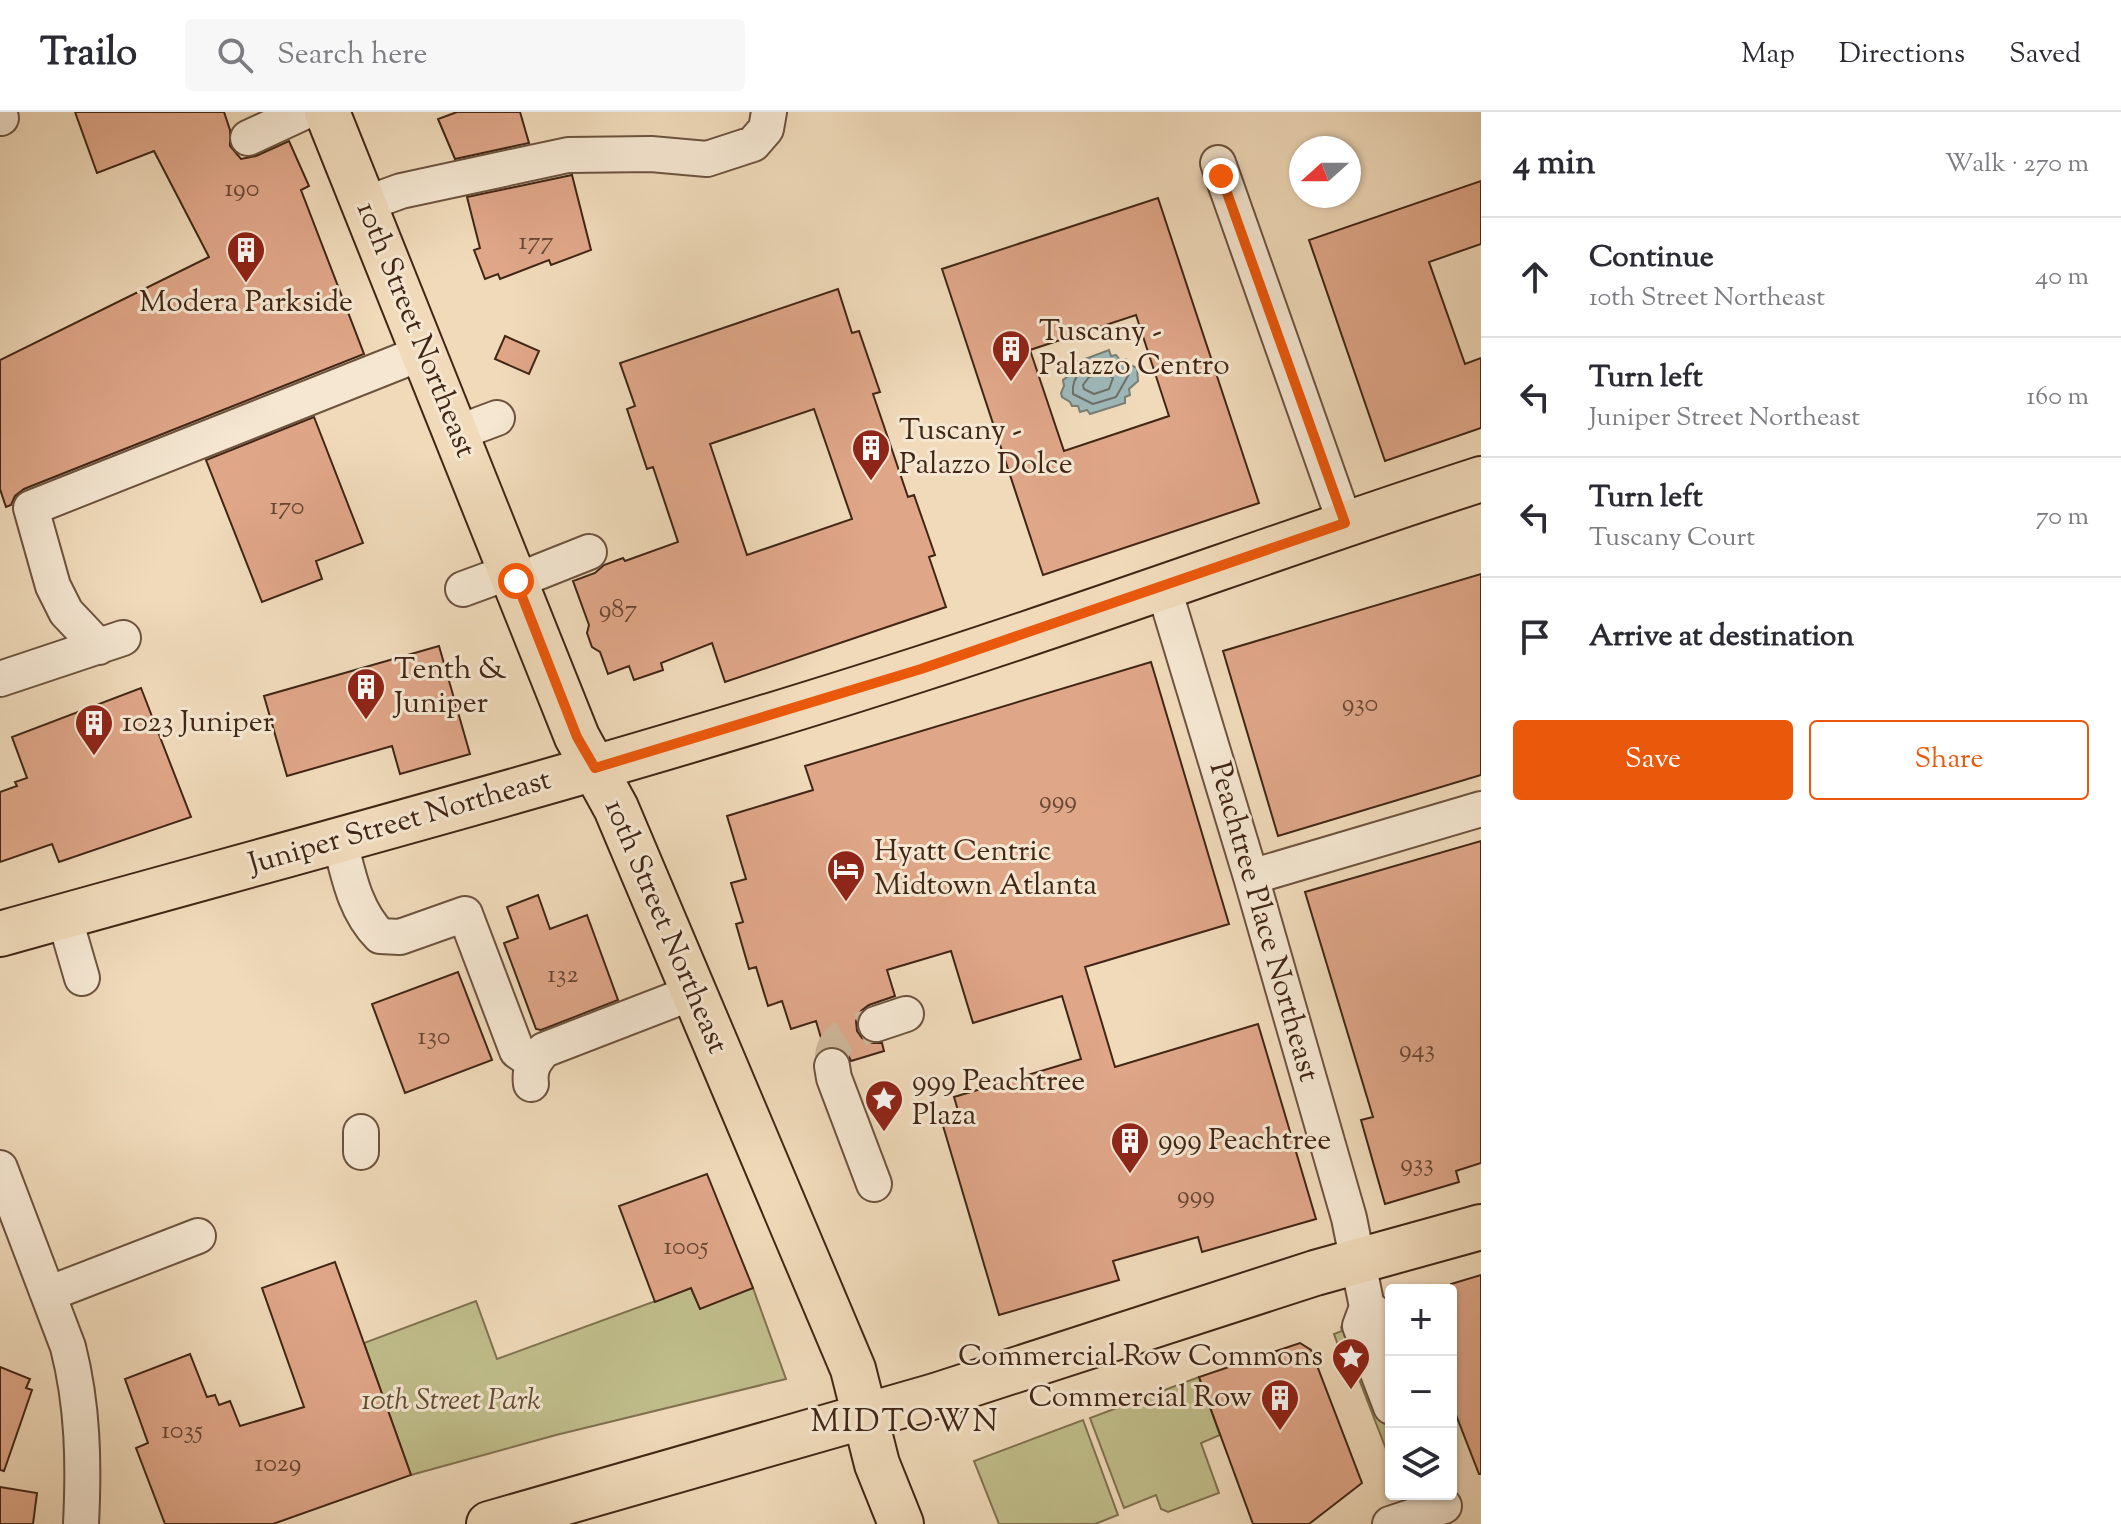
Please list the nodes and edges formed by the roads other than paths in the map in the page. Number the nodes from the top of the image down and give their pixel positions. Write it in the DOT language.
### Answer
graph roads {
  1 [pos="304,112"];
  2 [pos="327,112"];
  3 [pos="769,112"];
  4 [pos="248,138"];
  5 [pos="1218,163"];
  6 [pos="365,204"];
  7 [pos="424,352"];
  8 [pos="1481,479"];
  9 [pos="1345,523"];
  10 [pos="589,552"];
  11 [pos="514,576"];
  12 [pos="1163,586"];
  13 [pos="463,589"];
  14 [pos="0,679"];
  15 [pos="595,768"];
  16 [pos="1481,809"];
  17 [pos="339,838"];
  18 [pos="1251,877"];
  19 [pos="64,916"];
  20 [pos="0,934"];
  21 [pos="82,978"];
  22 [pos="694,992"];
  23 [pos="832,1066"];
  24 [pos="0,1168"];
  25 [pos="874,1184"];
  26 [pos="1481,1227"];
  27 [pos="198,1236"];
  28 [pos="1358,1262"];
  29 [pos="48,1294"];
  30 [pos="1367,1307"];
  31 [pos="1385,1325"];
  32 [pos="1385,1391"];
  33 [pos="865,1415"];
  34 [pos="1443,1504"];
  35 [pos="81,1524"];
  36 [pos="489,1524"];
  37 [pos="901,1524"];
  38 [pos="1390,1524"];
  1 -- 4 [label="street"];
  2 -- 6 [label="main road, 10th Street Northeast"];
  3 -- 6 [label="street"];
  5 -- 9 [label="street"];
  6 -- 7 [label="main road, 10th Street Northeast"];
  7 -- 11 [label="main road, 10th Street Northeast"];
  7 -- 14 [label="street"];
  8 -- 9 [label="main road, Juniper Street Northeast"];
  9 -- 12 [label="main road, Juniper Street Northeast"];
  10 -- 11 [label="street"];
  11 -- 13 [label="street"];
  11 -- 15 [label="main road, 10th Street Northeast"];
  12 -- 15 [label="main road, Juniper Street Northeast"];
  12 -- 18 [label="street, Peachtree Place Northeast"];
  15 -- 17 [label="main road, Juniper Street Northeast"];
  15 -- 22 [label="main road, 10th Street Northeast"];
  16 -- 18 [label="street"];
  17 -- 19 [label="main road, Juniper Street Northeast"];
  17 -- 22 [label="street"];
  18 -- 28 [label="street, Peachtree Place Northeast"];
  19 -- 20 [label="main road, Juniper Street Northeast"];
  19 -- 21 [label="street"];
  22 -- 33 [label="main road, 10th Street Northeast"];
  23 -- 25 [label="street"];
  24 -- 29 [label="street"];
  26 -- 28 [label="main road"];
  27 -- 29 [label="street"];
  28 -- 30 [label="street, Peachtree Place Northeast"];
  28 -- 33 [label="main road"];
  29 -- 35 [label="street"];
  30 -- 31 [label="street, Peachtree Place Northeast"];
  30 -- 32 [label="street, Peachtree Place Northeast"];
  33 -- 36 [label="main road"];
  33 -- 37 [label="main road, 10th Street Northeast"];
  34 -- 38 [label="street"];
}
